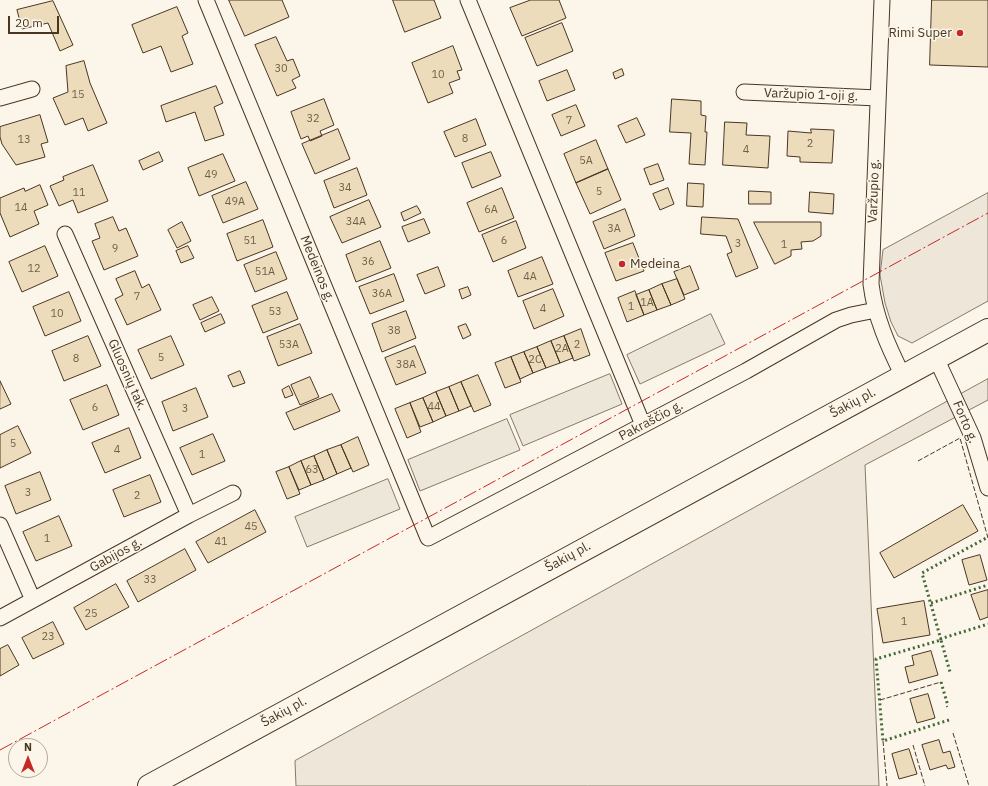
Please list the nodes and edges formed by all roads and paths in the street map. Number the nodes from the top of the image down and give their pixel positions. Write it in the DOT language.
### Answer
graph roads {
  1 [pos="206,0"];
  2 [pos="468,0"];
  3 [pos="882,0"];
  4 [pos="32,89"];
  5 [pos="744,92"];
  6 [pos="0,98"];
  7 [pos="878,98"];
  8 [pos="65,234"];
  9 [pos="876,310"];
  10 [pos="988,330"];
  11 [pos="936,358"];
  12 [pos="903,376"];
  13 [pos="644,425"];
  14 [pos="988,488"];
  15 [pos="233,493"];
  16 [pos="189,515"];
  17 [pos="0,525"];
  18 [pos="428,538"];
  19 [pos="33,600"];
  20 [pos="0,618"];
  21 [pos="149,786"];
  1 -- 18 [label="street, Medeinos g."];
  2 -- 13 [label="street"];
  3 -- 7 [label="street, Varžupio g."];
  4 -- 6 [label="street"];
  5 -- 7 [label="street, Varžupio 1-oji g."];
  7 -- 9 [label="street, Varžupio g."];
  8 -- 16 [label="street, Gluosnių tak."];
  9 -- 12 [label="street, Varžupio g."];
  9 -- 13 [label="street, Pakraščio g."];
  10 -- 11 [label="main road, Šakių pl."];
  11 -- 12 [label="main road, Šakių pl."];
  11 -- 14 [label="street, Forto g."];
  12 -- 21 [label="main road, Šakių pl."];
  13 -- 18 [label="street, Pakraščio g."];
  15 -- 16 [label="street, Gabijos g."];
  16 -- 19 [label="street, Gabijos g."];
  17 -- 19 [label="street"];
  19 -- 20 [label="street, Gabijos g."];
}
